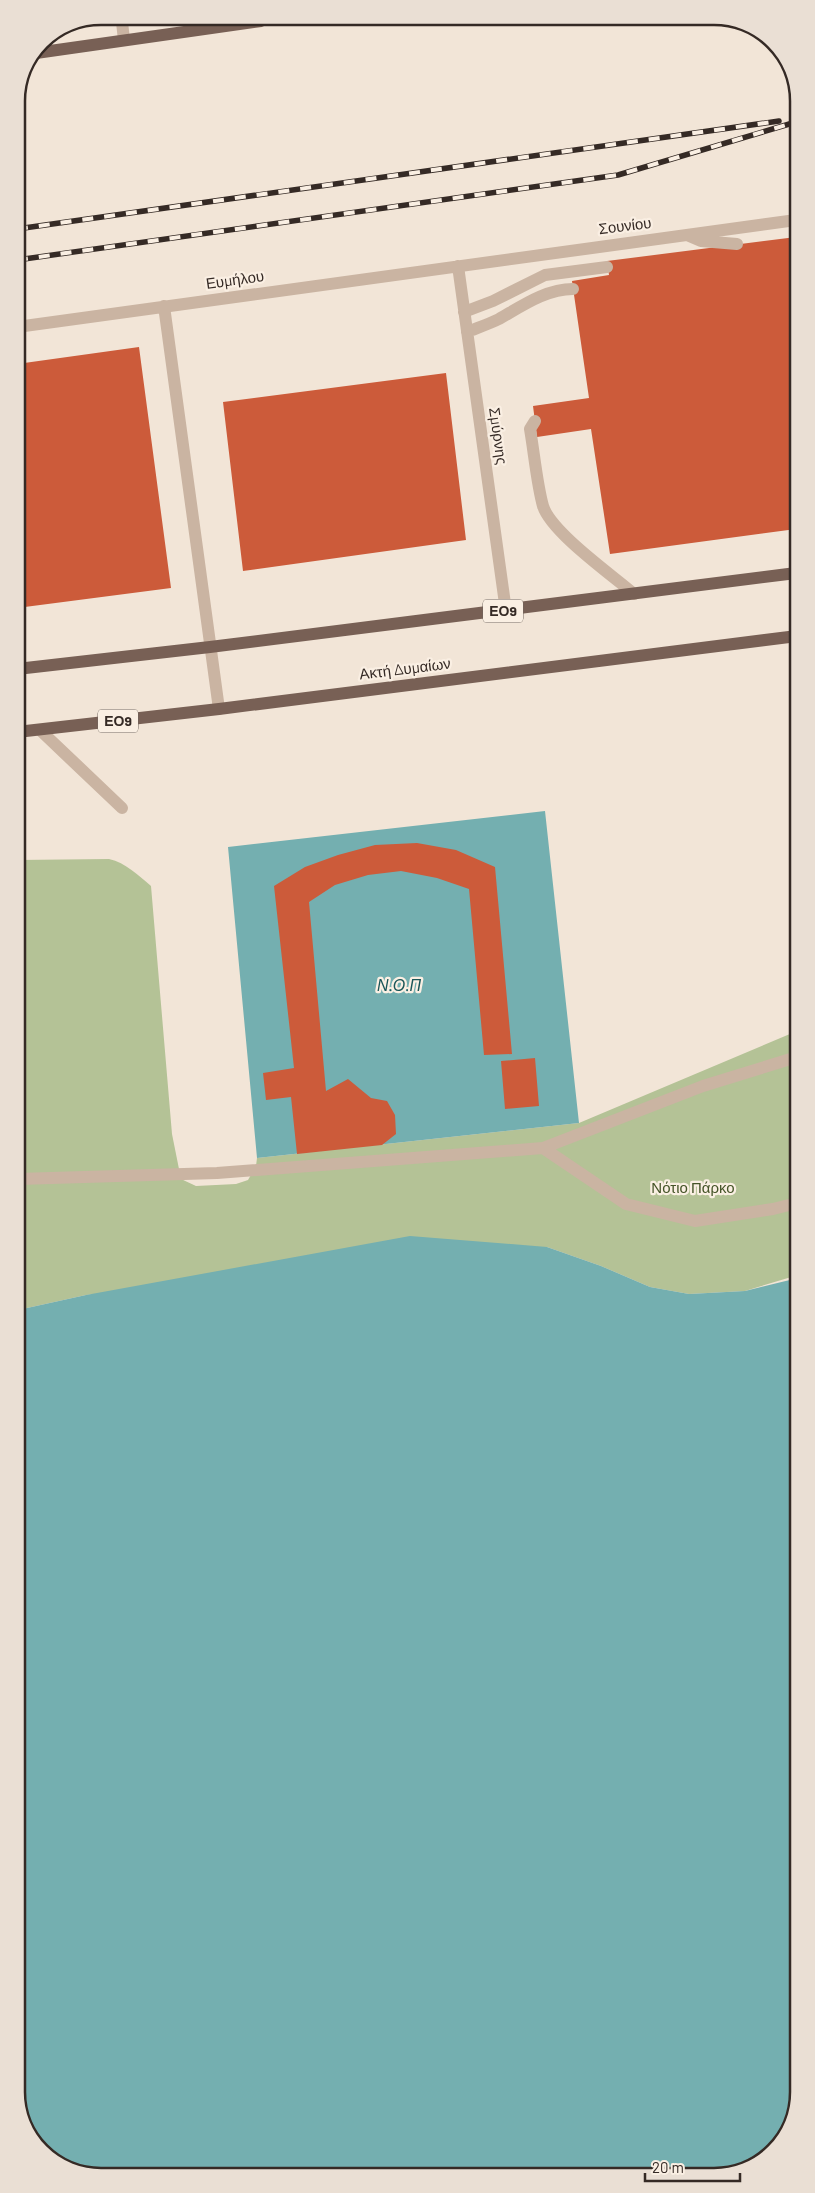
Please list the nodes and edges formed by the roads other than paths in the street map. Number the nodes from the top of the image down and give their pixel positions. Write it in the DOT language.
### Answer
graph roads {
  1 [pos="122,25"];
  2 [pos="232,25"];
  3 [pos="124,40"];
  4 [pos="44,52"];
  5 [pos="790,221"];
  6 [pos="685,234"];
  7 [pos="737,244"];
  8 [pos="458,266"];
  9 [pos="607,267"];
  10 [pos="574,289"];
  11 [pos="164,306"];
  12 [pos="464,312"];
  13 [pos="25,326"];
  14 [pos="467,332"];
  15 [pos="535,422"];
  16 [pos="790,574"];
  17 [pos="634,594"];
  18 [pos="506,610"];
  19 [pos="790,637"];
  20 [pos="210,647"];
  21 [pos="25,668"];
  22 [pos="219,709"];
  23 [pos="40,730"];
  24 [pos="25,731"];
  25 [pos="122,808"];
  26 [pos="790,1059"];
  27 [pos="543,1148"];
  28 [pos="25,1179"];
  29 [pos="790,1205"];
  1 -- 3 [label="street"];
  2 -- 3 [label="main road"];
  3 -- 4 [label="main road"];
  5 -- 6 [label="street, Σουνίου"];
  6 -- 7 [label="street"];
  6 -- 8 [label="street, Σουνίου"];
  8 -- 11 [label="street, Ευμήλου"];
  8 -- 12 [label="street, Σμύρνης"];
  9 -- 12 [label="street"];
  10 -- 14 [label="street"];
  11 -- 13 [label="street, Ευμήλου"];
  11 -- 20 [label="street"];
  12 -- 14 [label="street, Σμύρνης"];
  14 -- 18 [label="street, Σμύρνης"];
  15 -- 17 [label="street"];
  16 -- 17 [label="main road, ΕΟ9"];
  17 -- 18 [label="main road, ΕΟ9"];
  18 -- 20 [label="main road, ΕΟ9"];
  19 -- 22 [label="main road, Ακτή Δυμαίων / ΕΟ9"];
  20 -- 21 [label="main road, ΕΟ9"];
  20 -- 22 [label="street"];
  22 -- 23 [label="main road, Ακτή Δυμαίων / ΕΟ9"];
  23 -- 24 [label="main road, Ακτή Δυμαίων / ΕΟ9"];
  23 -- 25 [label="street"];
  26 -- 27 [label="street"];
  27 -- 28 [label="street"];
  27 -- 29 [label="street"];
}
